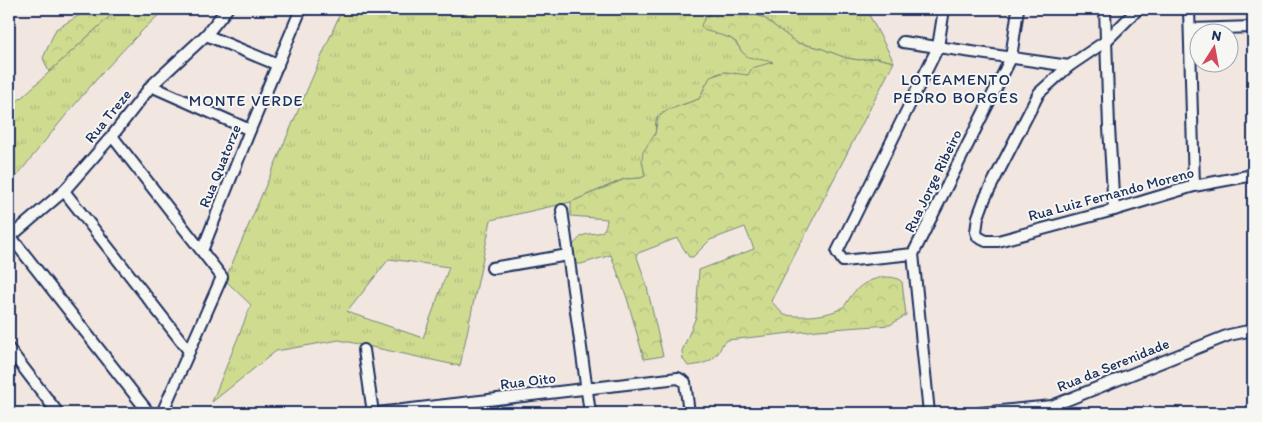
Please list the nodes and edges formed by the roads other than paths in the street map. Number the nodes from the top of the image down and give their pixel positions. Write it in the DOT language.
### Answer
graph roads {
  1 [pos="227,9"];
  2 [pos="301,9"];
  3 [pos="944,9"];
  4 [pos="1018,9"];
  5 [pos="1106,9"];
  6 [pos="1138,9"];
  7 [pos="1189,9"];
  8 [pos="1253,27"];
  9 [pos="1240,28"];
  10 [pos="1190,30"];
  11 [pos="206,34"];
  12 [pos="1106,41"];
  13 [pos="903,42"];
  14 [pos="938,47"];
  15 [pos="1011,58"];
  16 [pos="278,65"];
  17 [pos="1069,66"];
  18 [pos="1191,72"];
  19 [pos="152,86"];
  20 [pos="250,130"];
  21 [pos="112,136"];
  22 [pos="1253,176"];
  23 [pos="1194,186"];
  24 [pos="64,191"];
  25 [pos="562,210"];
  26 [pos="1114,210"];
  27 [pos="10,238"];
  28 [pos="202,251"];
  29 [pos="913,254"];
  30 [pos="568,255"];
  31 [pos="492,268"];
  32 [pos="1253,330"];
  33 [pos="9,349"];
  34 [pos="364,350"];
  35 [pos="189,351"];
  36 [pos="587,389"];
  37 [pos="1052,409"];
  38 [pos="58,413"];
  39 [pos="149,413"];
  40 [pos="162,413"];
  41 [pos="372,413"];
  42 [pos="377,413"];
  43 [pos="590,413"];
  44 [pos="689,413"];
  45 [pos="929,413"];
  46 [pos="980,413"];
  1 -- 11 [label="street, Rua Treze"];
  2 -- 16 [label="street, Rua Quatorze"];
  3 -- 14 [label="street"];
  4 -- 15 [label="street, Rua Jorge Ribeiro"];
  5 -- 12 [label="street"];
  6 -- 12 [label="street"];
  7 -- 10 [label="street"];
  8 -- 9 [label="street"];
  11 -- 16 [label="street"];
  11 -- 19 [label="street, Rua Treze"];
  12 -- 17 [label="street"];
  12 -- 26 [label="street"];
  13 -- 14 [label="street"];
  14 -- 15 [label="street"];
  14 -- 29 [label="street"];
  15 -- 17 [label="street"];
  15 -- 29 [label="street, Rua Jorge Ribeiro"];
  16 -- 20 [label="street, Rua Quatorze"];
  17 -- 26 [label="street, Rua Luiz Fernando Moreno"];
  18 -- 23 [label="street"];
  19 -- 20 [label="street"];
  19 -- 21 [label="street, Rua Treze"];
  20 -- 28 [label="street, Rua Quatorze"];
  21 -- 24 [label="street, Rua Treze"];
  21 -- 28 [label="street"];
  22 -- 23 [label="street, Rua Luiz Fernando Moreno"];
  23 -- 26 [label="street, Rua Luiz Fernando Moreno"];
  24 -- 27 [label="street, Rua Treze"];
  24 -- 35 [label="street"];
  25 -- 30 [label="street"];
  27 -- 39 [label="street"];
  28 -- 35 [label="street"];
  29 -- 45 [label="street"];
  30 -- 31 [label="street"];
  30 -- 36 [label="street"];
  32 -- 37 [label="street, Rua da Serenidade"];
  33 -- 38 [label="street"];
  34 -- 41 [label="street"];
  35 -- 40 [label="street"];
  36 -- 42 [label="street, Rua Oito"];
  36 -- 43 [label="street"];
  36 -- 44 [label="street, Rua Oito"];
  37 -- 46 [label="street, Rua da Serenidade"];
}
